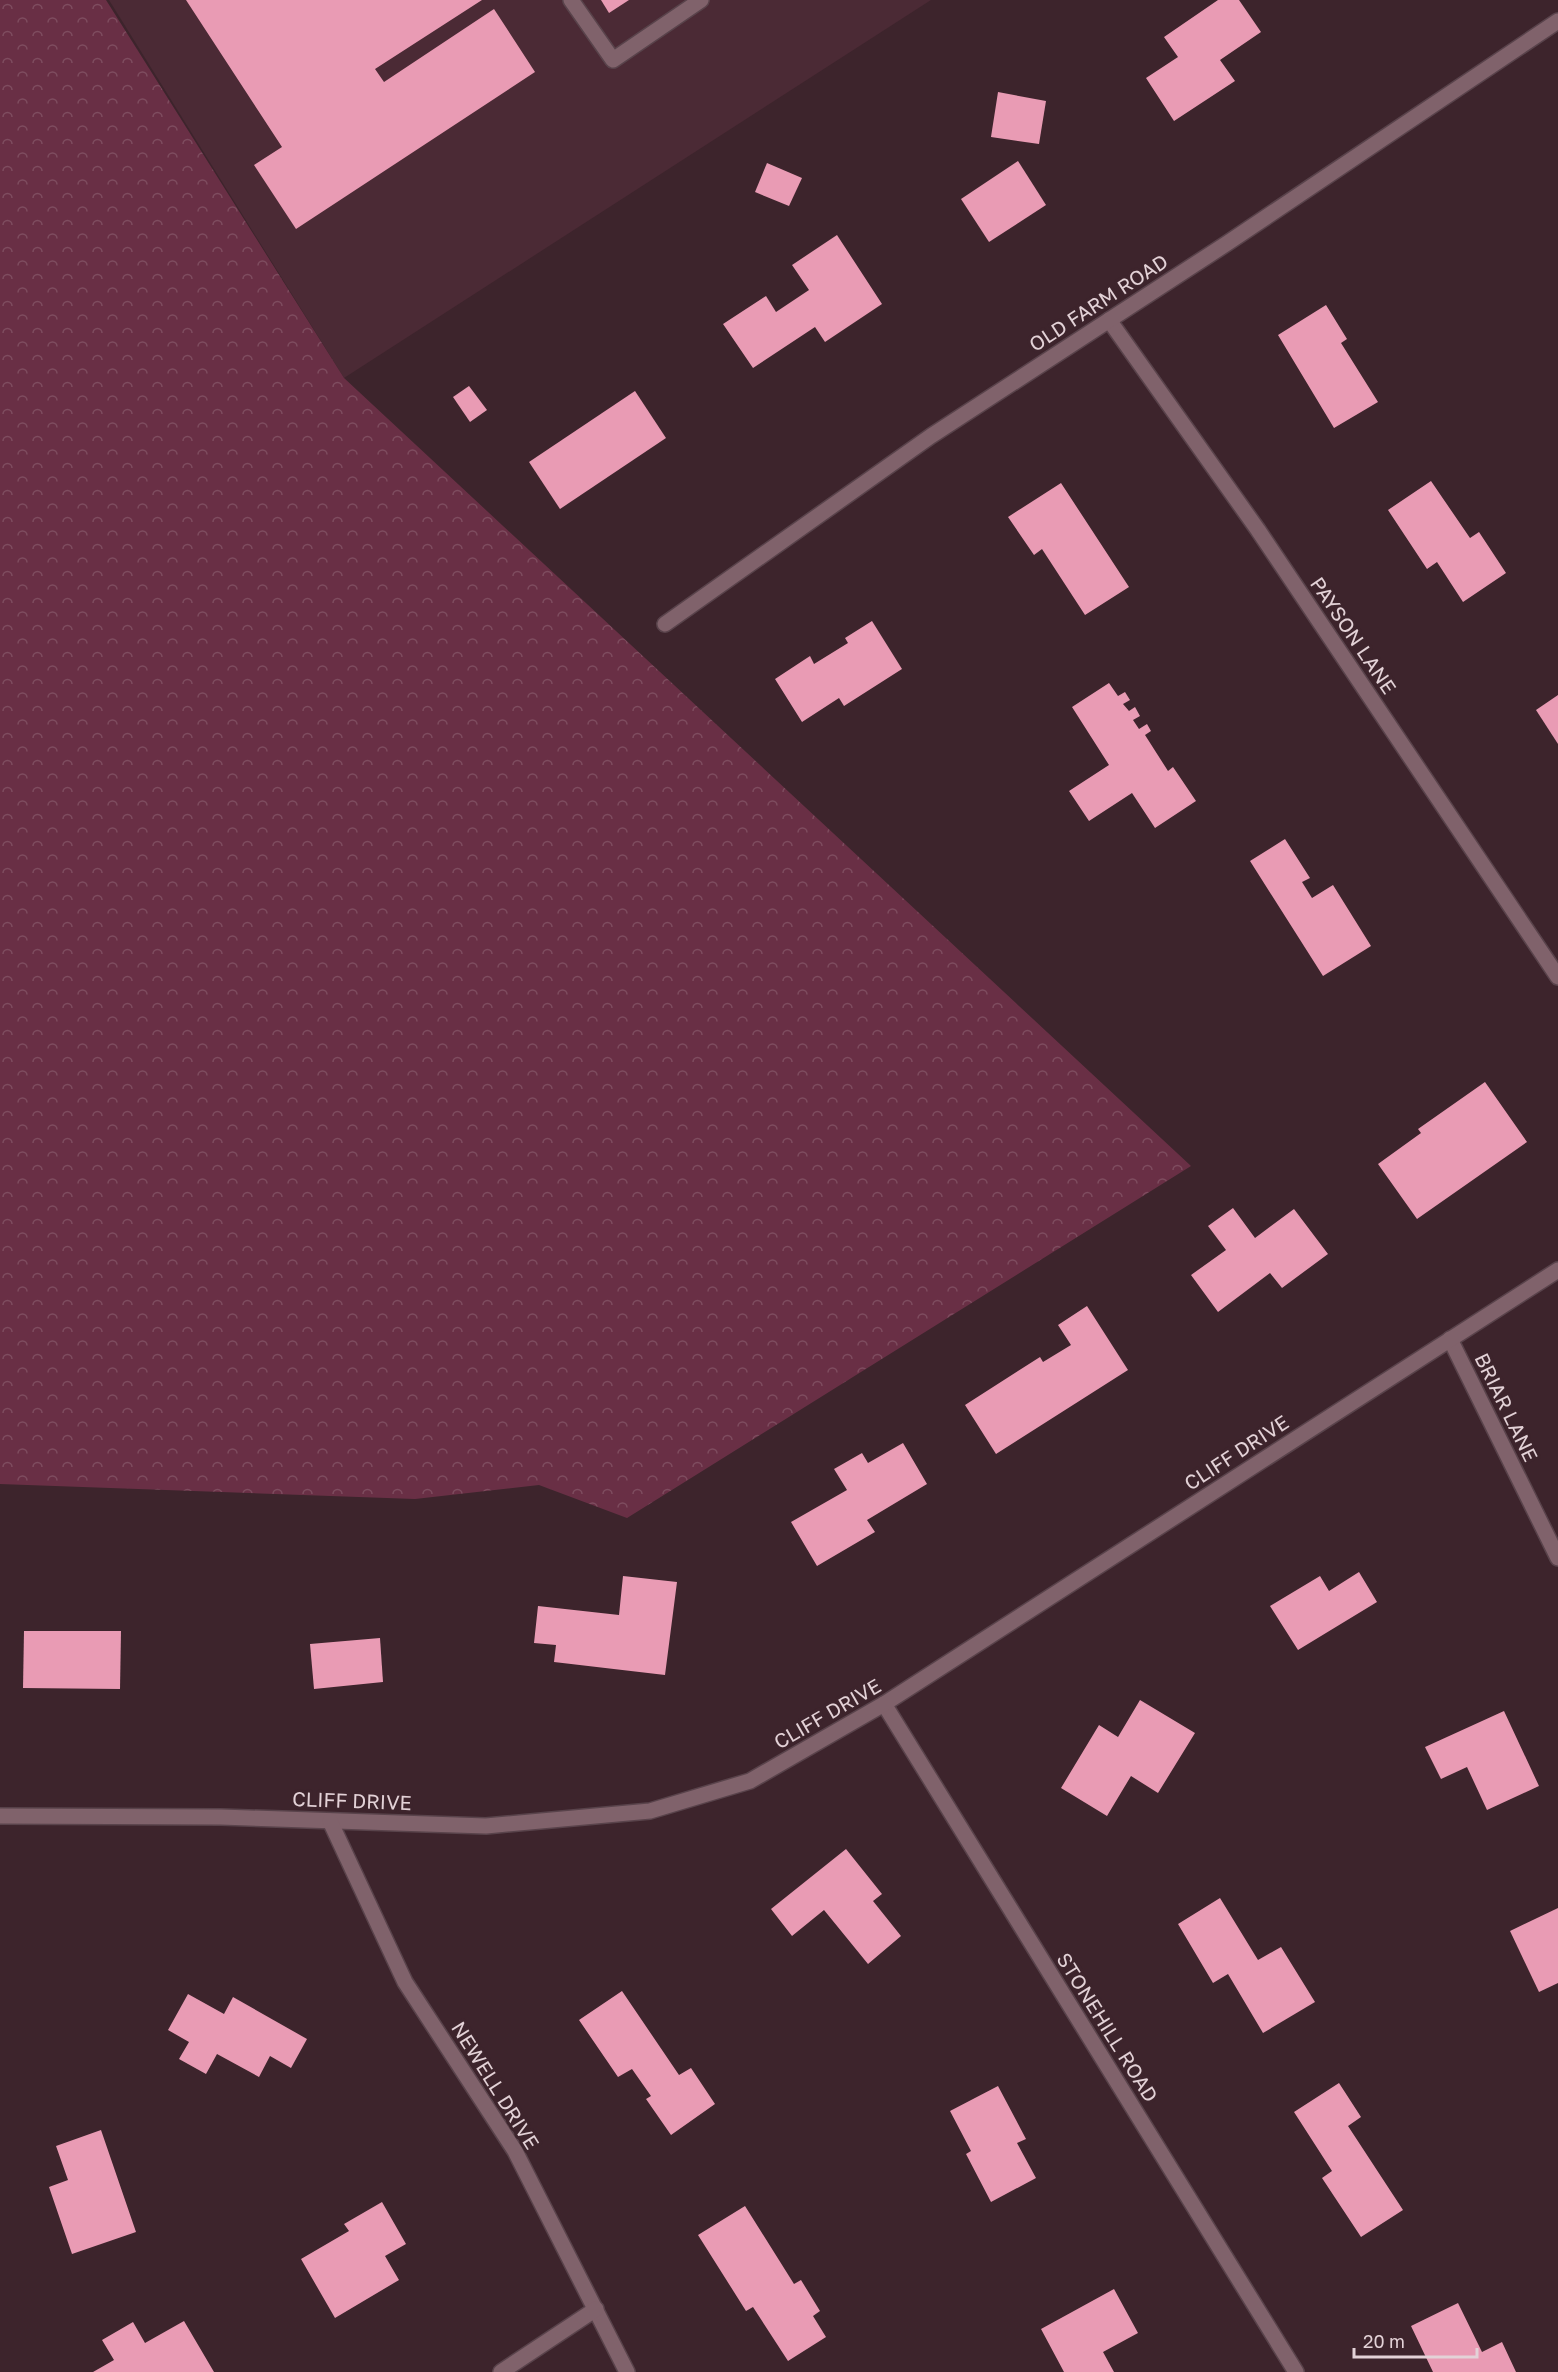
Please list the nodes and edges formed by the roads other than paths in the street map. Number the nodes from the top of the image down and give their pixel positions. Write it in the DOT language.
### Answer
graph roads {
  1 [pos="571,0"];
  2 [pos="701,0"];
  3 [pos="1558,21"];
  4 [pos="1109,320"];
  5 [pos="665,624"];
  6 [pos="1558,978"];
  7 [pos="1558,1270"];
  8 [pos="1450,1339"];
  9 [pos="1558,1558"];
  10 [pos="884,1704"];
  11 [pos="0,1816"];
  12 [pos="330,1821"];
  13 [pos="596,2309"];
  14 [pos="501,2372"];
  15 [pos="627,2372"];
  16 [pos="1296,2372"];
  1 -- 2 [label="street"];
  3 -- 4 [label="street, OLD FARM ROAD"];
  4 -- 5 [label="street, OLD FARM ROAD"];
  4 -- 6 [label="street, PAYSON LANE"];
  7 -- 8 [label="street, CLIFF DRIVE"];
  8 -- 9 [label="street, BRIAR LANE"];
  8 -- 10 [label="street, CLIFF DRIVE"];
  10 -- 12 [label="street, CLIFF DRIVE"];
  10 -- 16 [label="street, STONEHILL ROAD"];
  11 -- 12 [label="street, CLIFF DRIVE"];
  12 -- 13 [label="street, NEWELL DRIVE"];
  13 -- 14 [label="street"];
  13 -- 15 [label="street, NEWELL DRIVE"];
}
